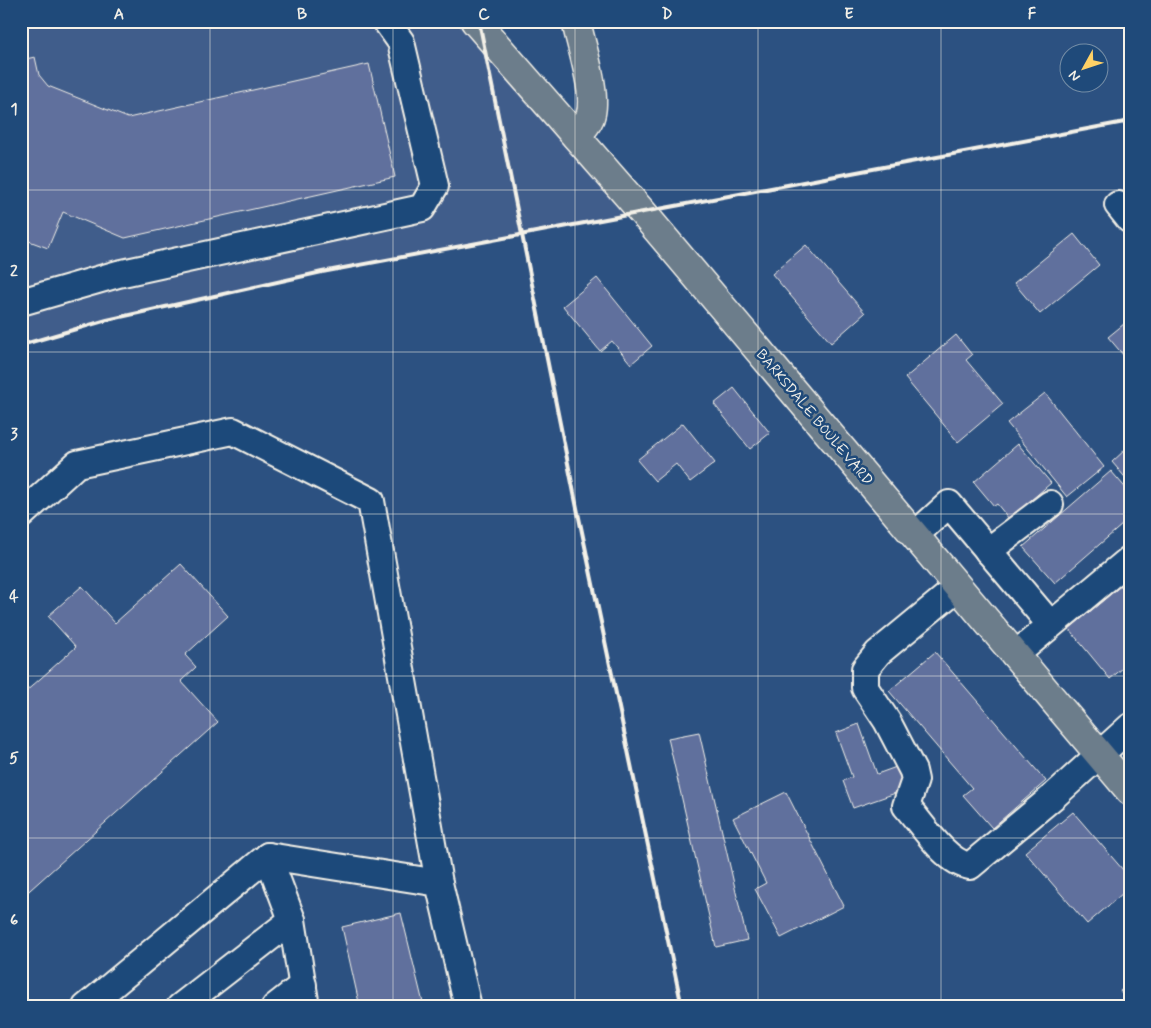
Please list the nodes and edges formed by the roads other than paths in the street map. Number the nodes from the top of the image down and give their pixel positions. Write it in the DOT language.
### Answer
graph roads {
  1 [pos="386,21"];
  2 [pos="475,21"];
  3 [pos="576,21"];
  4 [pos="576,136"];
  5 [pos="21,302"];
  6 [pos="1050,504"];
  7 [pos="21,515"];
  8 [pos="914,535"];
  9 [pos="988,551"];
  10 [pos="1130,559"];
  11 [pos="958,587"];
  12 [pos="1050,624"];
  13 [pos="1015,655"];
  14 [pos="1130,727"];
  15 [pos="1098,754"];
  16 [pos="1130,791"];
  17 [pos="268,856"];
  18 [pos="439,883"];
  19 [pos="292,920"];
  20 [pos="304,996"];
  21 [pos="86,1007"];
  22 [pos="180,1007"];
  23 [pos="275,1007"];
  24 [pos="468,1007"];
  1 -- 5 [label="street"];
  2 -- 4 [label="main road, BARKSDALE BOULEVARD"];
  3 -- 4 [label="main road"];
  4 -- 8 [label="main road, BARKSDALE BOULEVARD"];
  6 -- 9 [label="street"];
  7 -- 18 [label="street"];
  8 -- 9 [label="street"];
  8 -- 11 [label="main road, BARKSDALE BOULEVARD"];
  9 -- 12 [label="street"];
  10 -- 12 [label="street"];
  11 -- 13 [label="main road, BARKSDALE BOULEVARD"];
  11 -- 15 [label="street"];
  12 -- 13 [label="street"];
  13 -- 15 [label="main road, BARKSDALE BOULEVARD"];
  14 -- 15 [label="street"];
  15 -- 16 [label="main road, BARKSDALE BOULEVARD"];
  17 -- 18 [label="street"];
  17 -- 19 [label="street"];
  17 -- 21 [label="street"];
  18 -- 24 [label="street"];
  19 -- 20 [label="street"];
  19 -- 22 [label="street"];
  20 -- 23 [label="street"];
}
